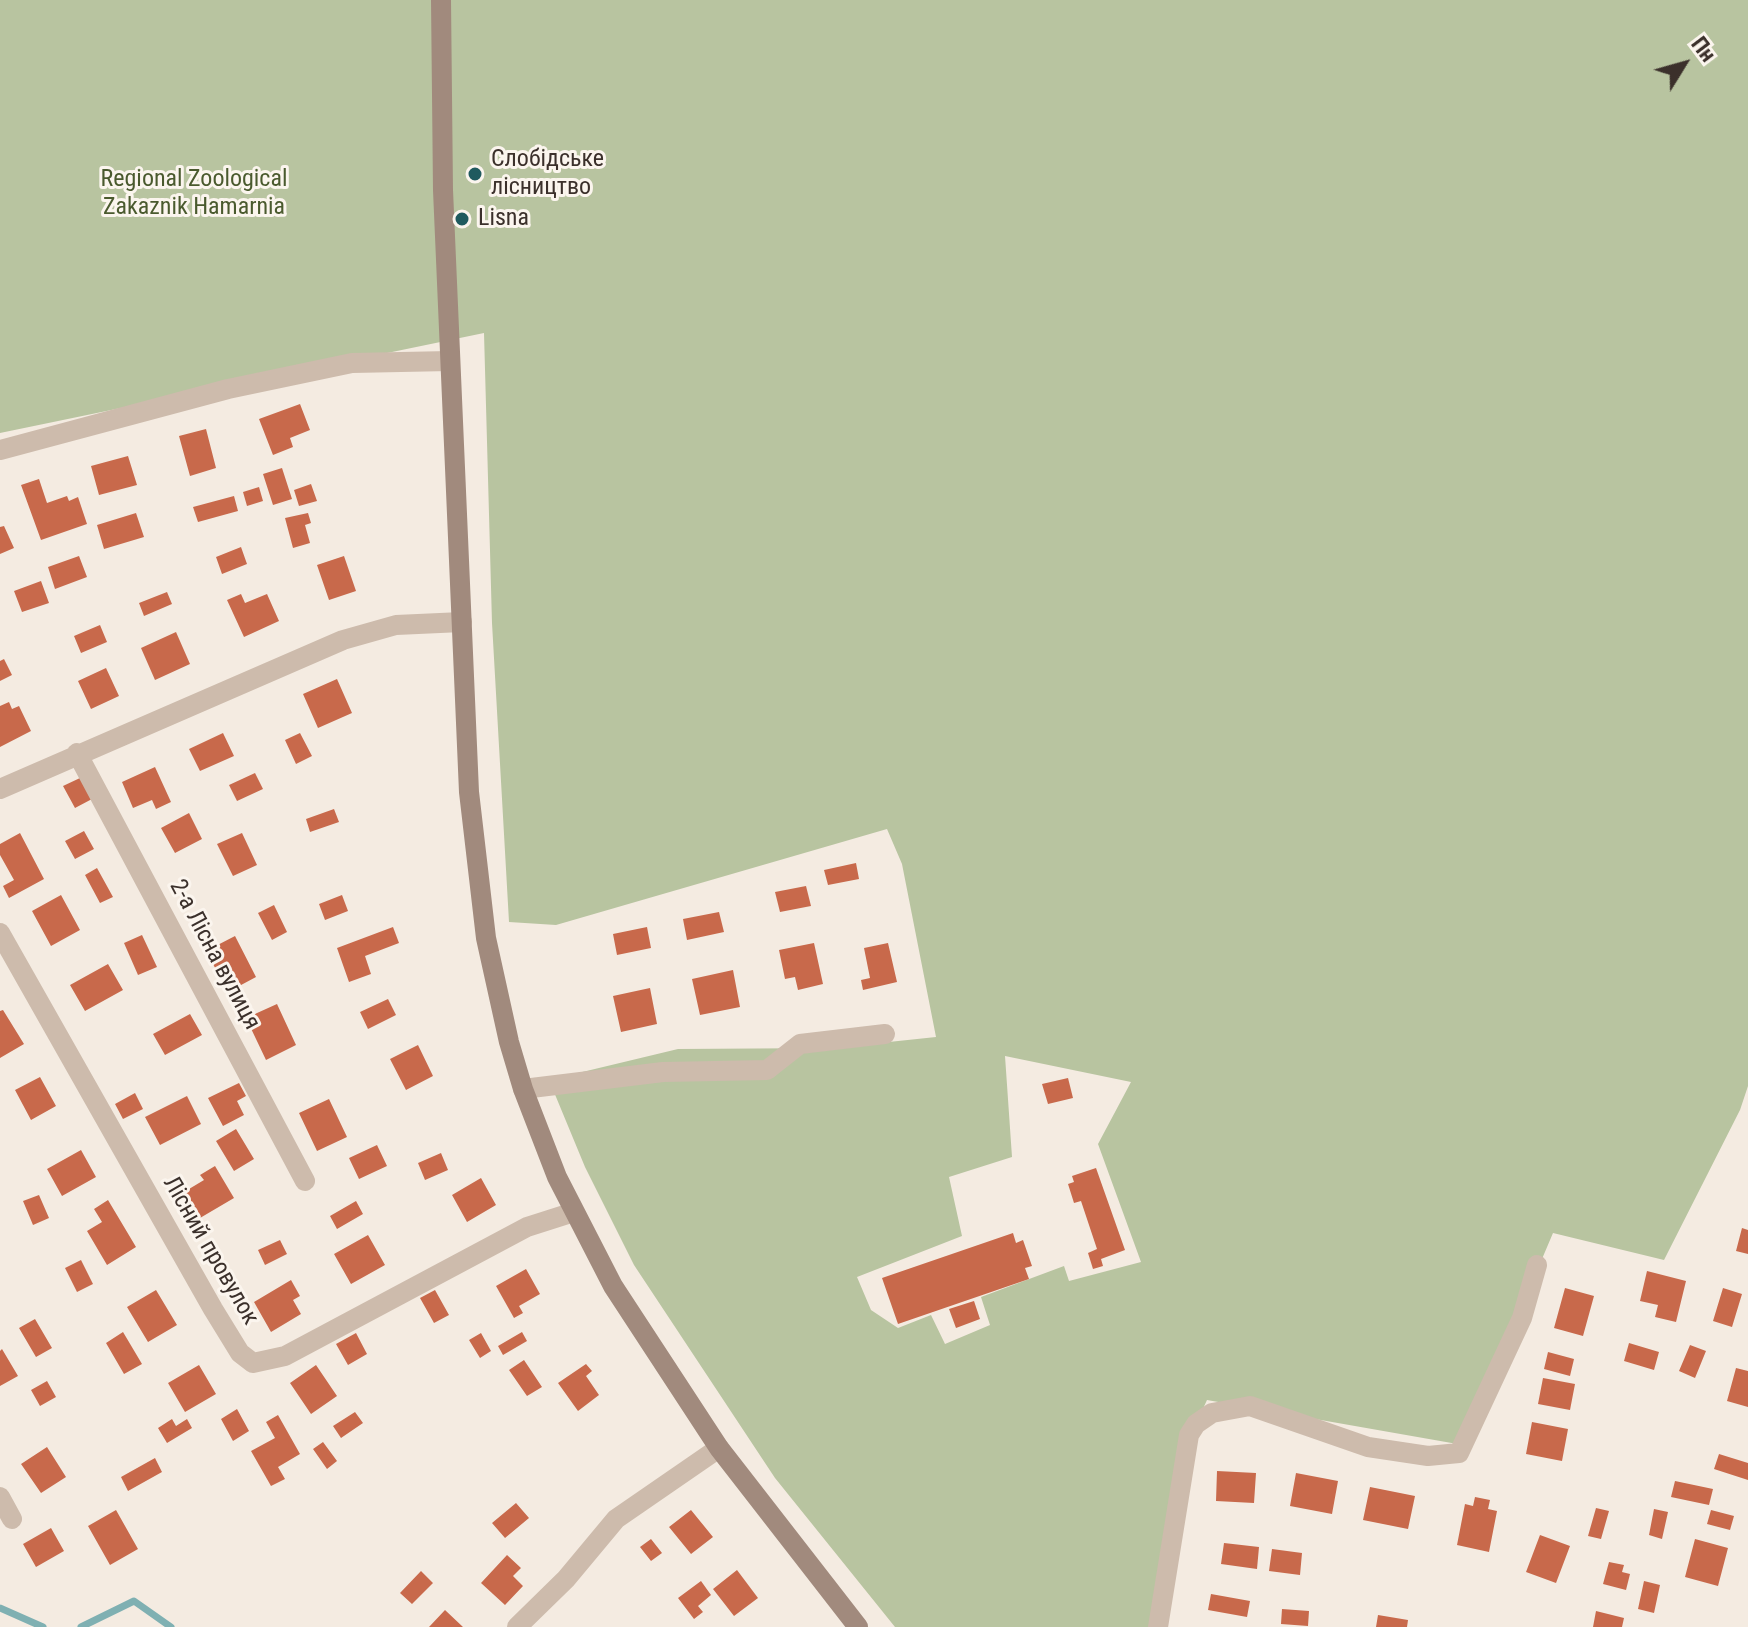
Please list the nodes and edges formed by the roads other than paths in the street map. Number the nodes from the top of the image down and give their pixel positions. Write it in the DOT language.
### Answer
graph roads {
  1 [pos="441,0"];
  2 [pos="450,361"];
  3 [pos="0,450"];
  4 [pos="462,622"];
  5 [pos="77,753"];
  6 [pos="0,789"];
  7 [pos="0,933"];
  8 [pos="885,1034"];
  9 [pos="523,1089"];
  10 [pos="305,1181"];
  11 [pos="574,1212"];
  12 [pos="1537,1265"];
  13 [pos="719,1448"];
  14 [pos="0,1497"];
  15 [pos="12,1519"];
  16 [pos="517,1627"];
  17 [pos="858,1627"];
  18 [pos="1158,1627"];
  1 -- 2 [label="street"];
  2 -- 3 [label="street"];
  2 -- 4 [label="street"];
  4 -- 5 [label="street"];
  4 -- 9 [label="street"];
  5 -- 6 [label="street"];
  5 -- 10 [label="street, 2-а Лісна вулиця"];
  7 -- 11 [label="street, Лісний провулок"];
  8 -- 9 [label="street"];
  9 -- 11 [label="street"];
  11 -- 13 [label="street"];
  12 -- 18 [label="street"];
  13 -- 16 [label="street"];
  13 -- 17 [label="street"];
  14 -- 15 [label="street"];
}
